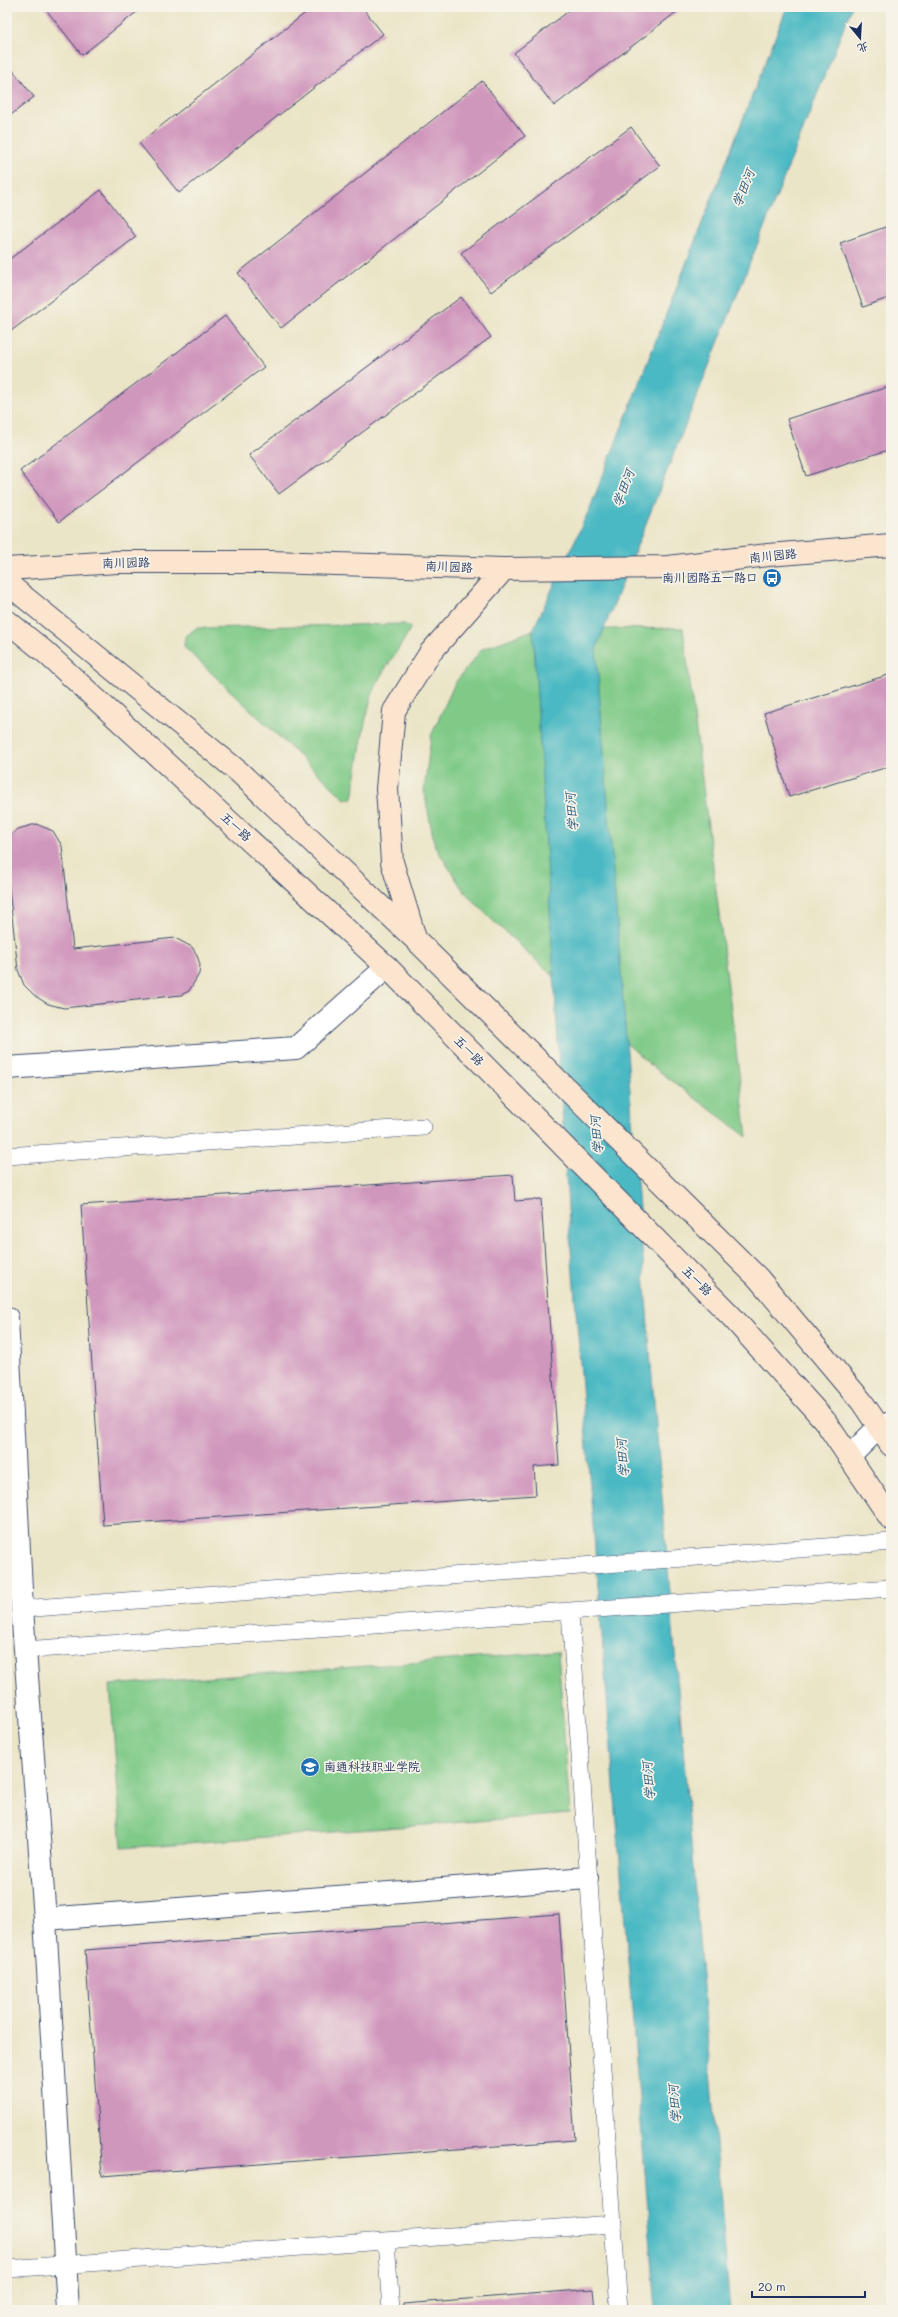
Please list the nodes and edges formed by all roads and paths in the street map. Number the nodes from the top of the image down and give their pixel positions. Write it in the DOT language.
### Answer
graph roads {
  1 [pos="891,545"];
  2 [pos="7,569"];
  3 [pos="504,569"];
  4 [pos="7,583"];
  5 [pos="7,621"];
  6 [pos="416,940"];
  7 [pos="387,967"];
  8 [pos="7,1068"];
  9 [pos="423,1127"];
  10 [pos="7,1156"];
  11 [pos="7,1318"];
  12 [pos="885,1425"];
  13 [pos="891,1445"];
  14 [pos="849,1457"];
  15 [pos="891,1519"];
  16 [pos="891,1542"];
  17 [pos="891,1588"];
  18 [pos="22,1609"];
  19 [pos="570,1612"];
  20 [pos="24,1650"];
  21 [pos="587,1878"];
  22 [pos="45,1919"];
  23 [pos="612,2224"];
  24 [pos="386,2240"];
  25 [pos="65,2265"];
  26 [pos="7,2269"];
  27 [pos="68,2310"];
  28 [pos="391,2310"];
  29 [pos="619,2310"];
  1 -- 3 [label="main road, 南川园路"];
  2 -- 3 [label="main road, 南川园路"];
  3 -- 6 [label="main road"];
  4 -- 6 [label="main road"];
  5 -- 7 [label="main road, 五一路"];
  6 -- 12 [label="main road"];
  7 -- 8 [label="street"];
  7 -- 14 [label="main road, 五一路"];
  9 -- 10 [label="lane"];
  11 -- 18 [label="street"];
  12 -- 13 [label="main road"];
  12 -- 14 [label="street"];
  14 -- 15 [label="main road, 五一路"];
  16 -- 18 [label="lane"];
  17 -- 19 [label="lane"];
  18 -- 20 [label="street"];
  19 -- 20 [label="lane"];
  19 -- 21 [label="lane"];
  20 -- 22 [label="street"];
  21 -- 22 [label="street"];
  21 -- 23 [label="lane"];
  22 -- 25 [label="street"];
  23 -- 24 [label="lane"];
  23 -- 29 [label="lane"];
  24 -- 25 [label="lane"];
  24 -- 28 [label="lane"];
  25 -- 26 [label="lane"];
  25 -- 27 [label="street"];
}
